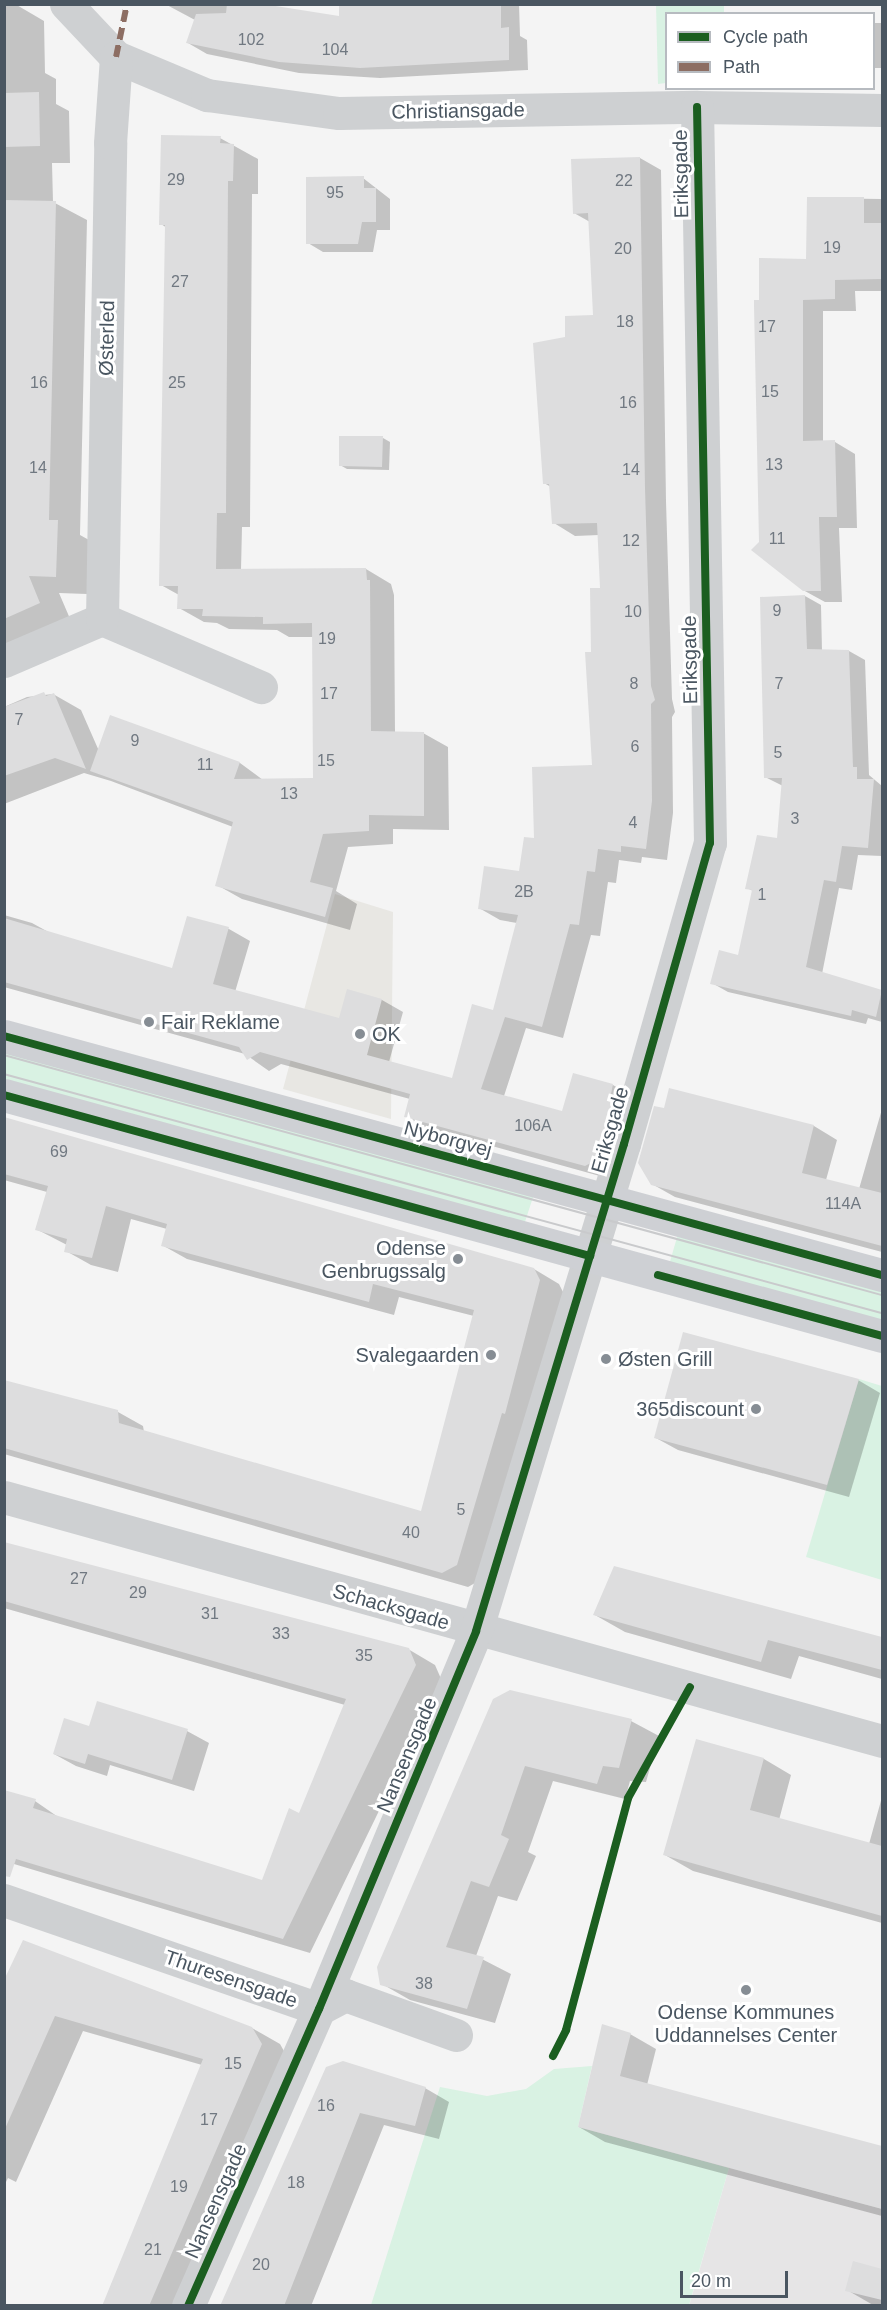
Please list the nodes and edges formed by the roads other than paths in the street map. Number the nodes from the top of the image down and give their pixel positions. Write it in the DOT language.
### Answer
graph roads {
  1 [pos="66,4"];
  2 [pos="116,57"];
  3 [pos="696,107"];
  4 [pos="882,110"];
  5 [pos="102,619"];
  6 [pos="4,661"];
  7 [pos="261,687"];
  8 [pos="4,1036"];
  9 [pos="4,1095"];
  10 [pos="607,1198"];
  11 [pos="590,1256"];
  12 [pos="882,1275"];
  13 [pos="882,1336"];
  14 [pos="4,1497"];
  15 [pos="476,1631"];
  16 [pos="882,1741"];
  17 [pos="4,1900"];
  18 [pos="319,2009"];
  19 [pos="456,2035"];
  20 [pos="188,2306"];
  1 -- 2 [label="street, Christiansgade"];
  2 -- 3 [label="street, Christiansgade"];
  2 -- 5 [label="street, Østerled"];
  3 -- 4 [label="street, Christiansgade"];
  3 -- 10 [label="street, Eriksgade"];
  5 -- 6 [label="street"];
  5 -- 7 [label="street"];
  8 -- 10 [label="street, Nyborgvej"];
  9 -- 11 [label="street"];
  10 -- 11 [label="street, Nansensgade"];
  10 -- 12 [label="street, Nyborgvej"];
  11 -- 13 [label="street"];
  11 -- 15 [label="street, Nansensgade"];
  14 -- 15 [label="street, Schacksgade"];
  15 -- 16 [label="street, Schacksgade"];
  15 -- 18 [label="street, Nansensgade"];
  17 -- 18 [label="street, Thuresensgade"];
  18 -- 19 [label="street, Thuresensgade"];
  18 -- 20 [label="street, Nansensgade"];
}
